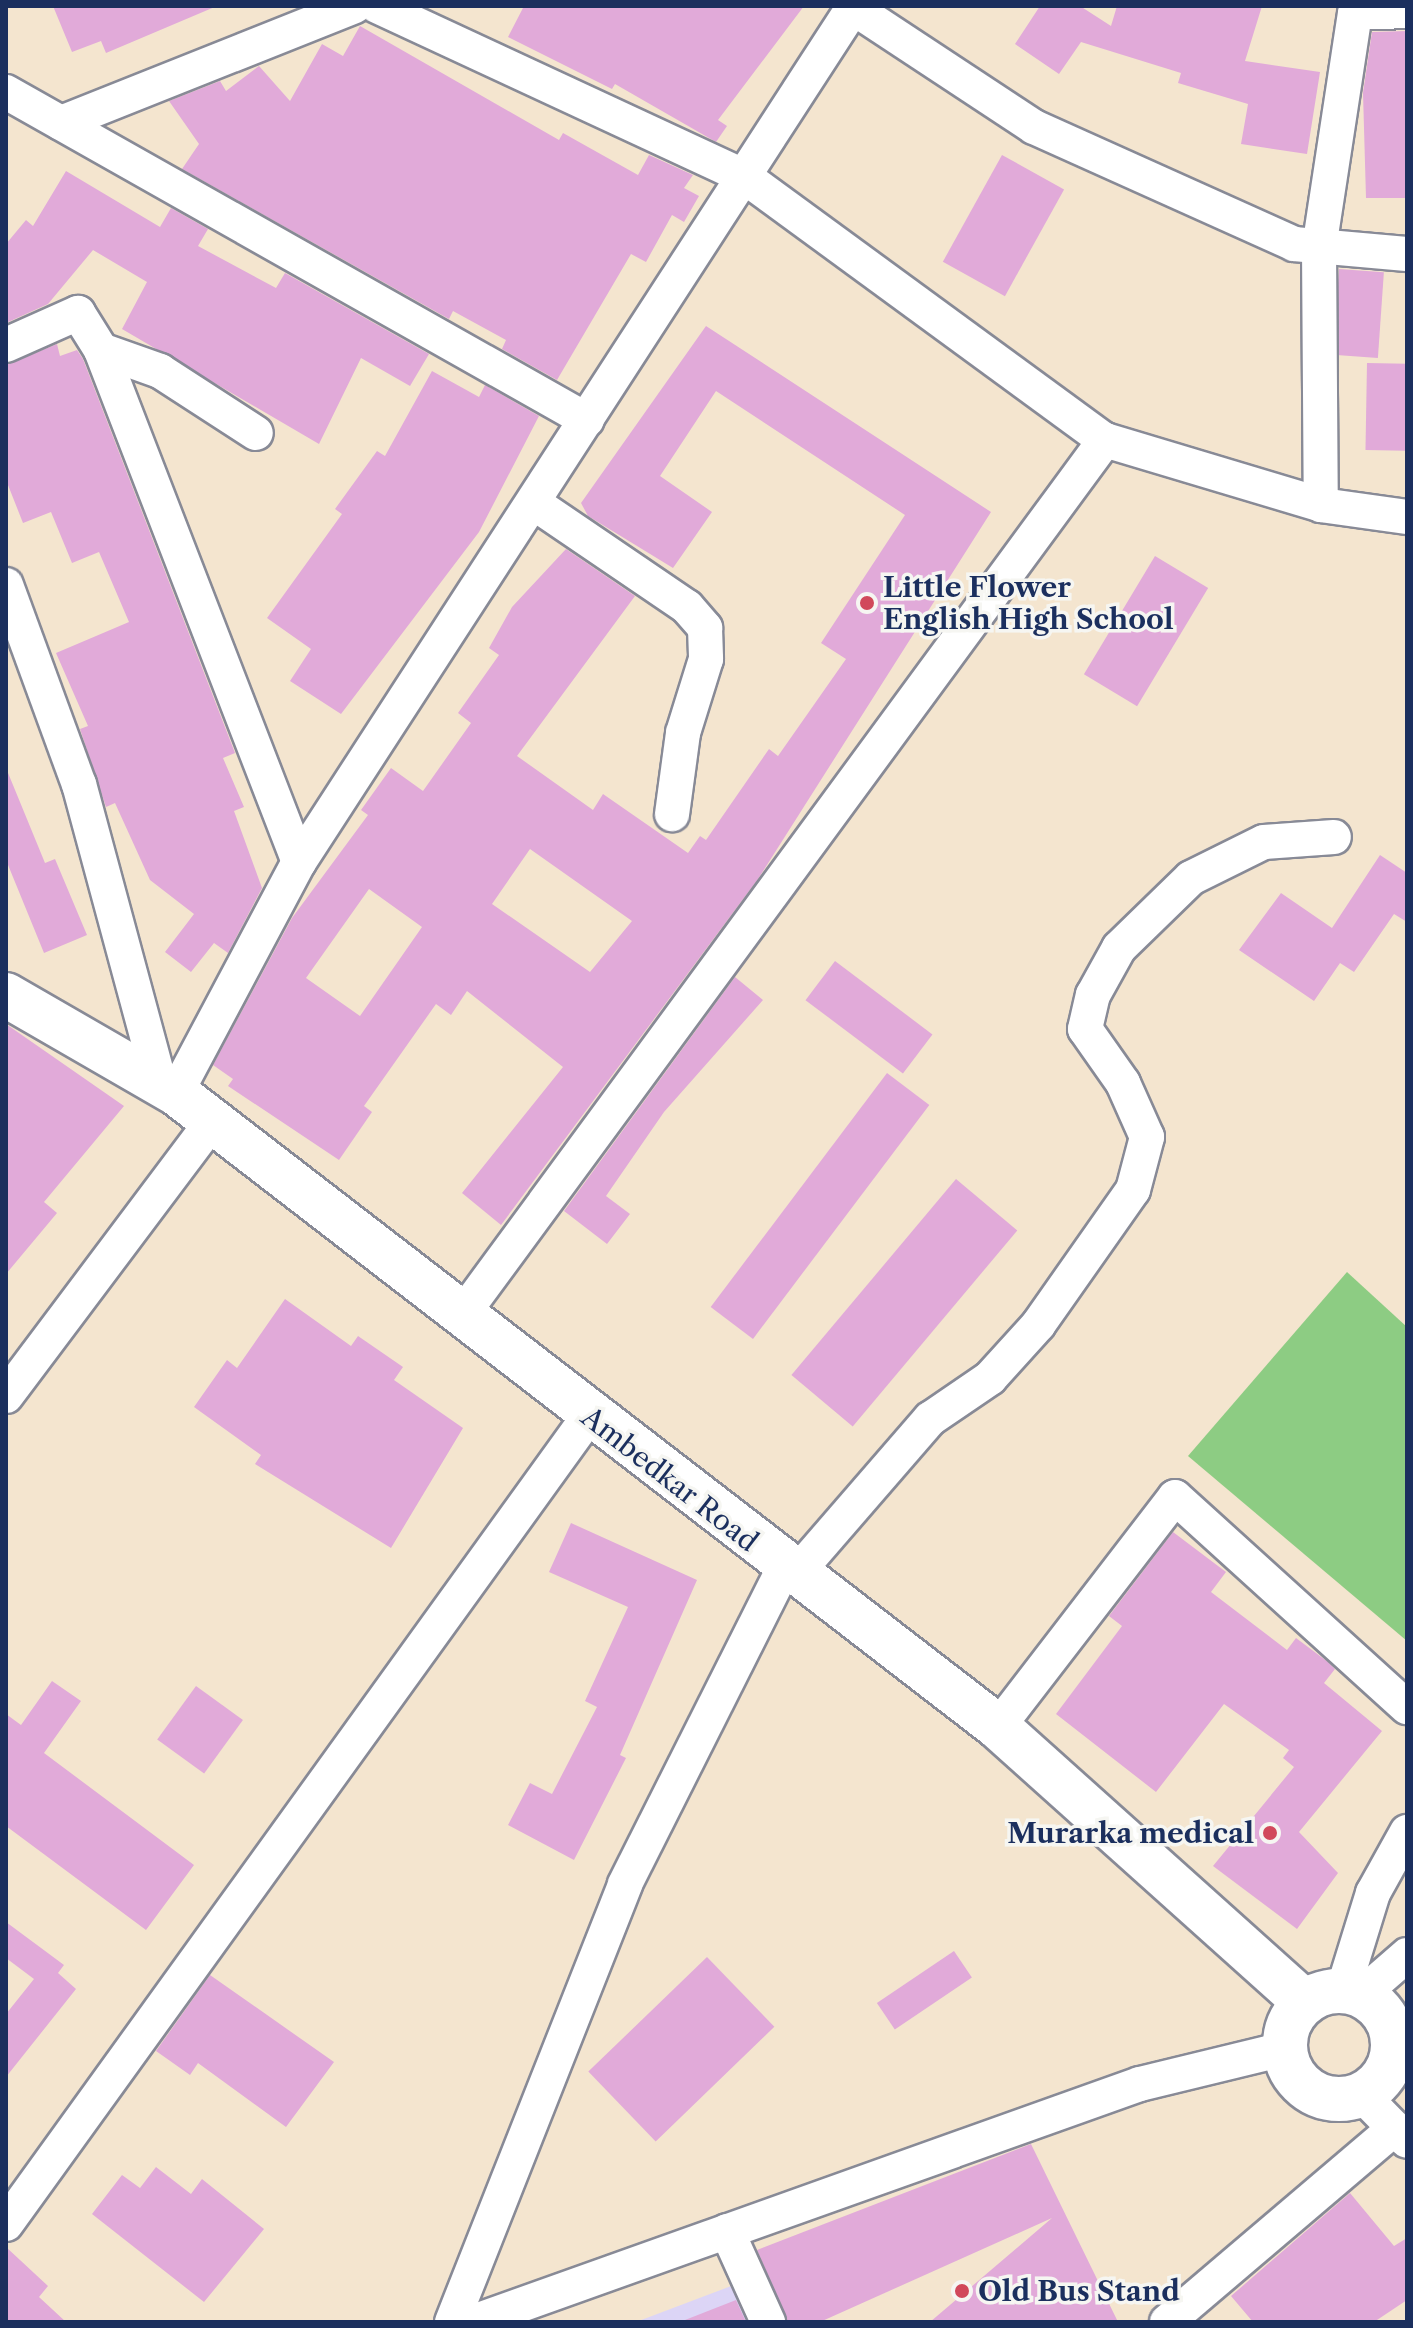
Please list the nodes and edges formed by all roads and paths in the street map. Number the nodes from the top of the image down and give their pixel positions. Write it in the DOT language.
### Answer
graph roads {
  1 [pos="355,6"];
  2 [pos="377,6"];
  3 [pos="854,8"];
  4 [pos="1344,10"];
  5 [pos="1407,11"];
  6 [pos="6,92"];
  7 [pos="61,123"];
  8 [pos="745,177"];
  9 [pos="1319,248"];
  10 [pos="1407,254"];
  11 [pos="6,345"];
  12 [pos="101,350"];
  13 [pos="587,420"];
  14 [pos="256,433"];
  15 [pos="1105,440"];
  16 [pos="534,503"];
  17 [pos="1321,505"];
  18 [pos="1407,517"];
  19 [pos="6,585"];
  20 [pos="672,814"];
  21 [pos="1334,837"];
  22 [pos="299,862"];
  23 [pos="6,995"];
  24 [pos="167,1087"];
  25 [pos="212,1122"];
  26 [pos="462,1315"];
  27 [pos="6,1396"];
  28 [pos="589,1416"];
  29 [pos="789,1572"];
  30 [pos="1407,1707"];
  31 [pos="998,1727"];
  32 [pos="1407,1832"];
  33 [pos="1407,1955"];
  34 [pos="1358,1999"];
  35 [pos="1284,2049"];
  36 [pos="1400,2056"];
  37 [pos="1362,2095"];
  38 [pos="1401,2134"];
  39 [pos="6,2224"];
  40 [pos="727,2231"];
  41 [pos="452,2322"];
  42 [pos="473,2322"];
  43 [pos="768,2322"];
  44 [pos="1167,2322"];
  1 -- 7 [label="street"];
  2 -- 8 [label="street"];
  3 -- 8 [label="street"];
  3 -- 9 [label="street"];
  4 -- 5 [label="street"];
  4 -- 9 [label="street"];
  6 -- 7 [label="street"];
  7 -- 13 [label="street"];
  8 -- 13 [label="street"];
  8 -- 15 [label="street"];
  9 -- 10 [label="street"];
  9 -- 17 [label="street"];
  11 -- 12 [label="street"];
  12 -- 14 [label="street"];
  12 -- 22 [label="street"];
  13 -- 16 [label="street"];
  15 -- 17 [label="street"];
  15 -- 26 [label="street"];
  16 -- 20 [label="street"];
  16 -- 22 [label="street"];
  17 -- 18 [label="street"];
  19 -- 24 [label="street"];
  21 -- 29 [label="street"];
  22 -- 24 [label="street"];
  23 -- 24 [label="main road, Ambedkar Road"];
  24 -- 25 [label="main road, Ambedkar Road"];
  25 -- 26 [label="main road, Ambedkar Road"];
  25 -- 27 [label="street"];
  26 -- 28 [label="main road, Ambedkar Road"];
  28 -- 29 [label="main road, Ambedkar Road"];
  28 -- 39 [label="street"];
  29 -- 31 [label="main road, Ambedkar Road"];
  29 -- 41 [label="street"];
  30 -- 31 [label="street"];
  31 -- 34 [label="main road, Ambedkar Road"];
  32 -- 34 [label="street"];
  33 -- 34 [label="street"];
  34 -- 35 [label="main road"];
  34 -- 36 [label="main road"];
  35 -- 37 [label="main road"];
  35 -- 40 [label="street"];
  36 -- 37 [label="main road"];
  37 -- 38 [label="street"];
  38 -- 44 [label="street"];
  40 -- 42 [label="street"];
  40 -- 43 [label="street"];
}
